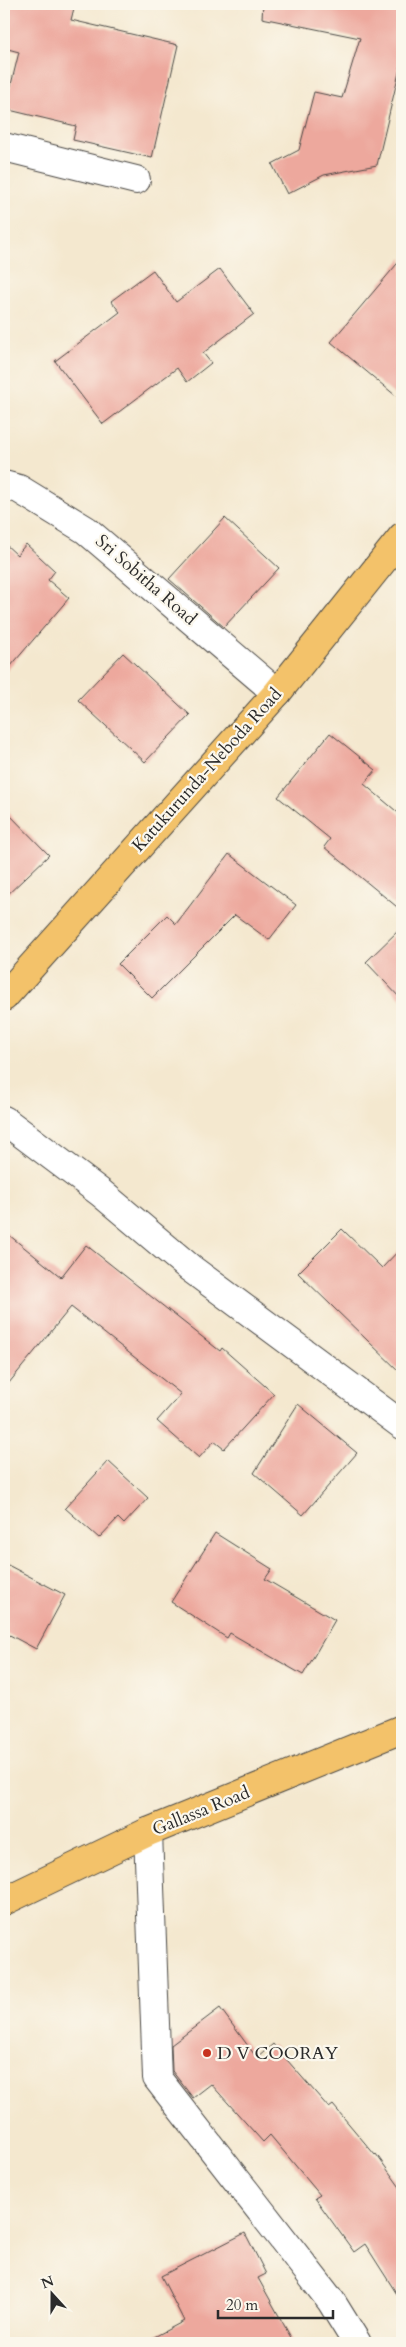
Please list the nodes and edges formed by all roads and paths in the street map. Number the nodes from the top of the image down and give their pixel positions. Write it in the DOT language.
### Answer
graph roads {
  1 [pos="4,147"];
  2 [pos="136,180"];
  3 [pos="4,485"];
  4 [pos="402,537"];
  5 [pos="277,693"];
  6 [pos="4,997"];
  7 [pos="4,1120"];
  8 [pos="402,1425"];
  9 [pos="402,1729"];
  10 [pos="148,1832"];
  11 [pos="4,1901"];
  12 [pos="357,2343"];
  1 -- 2 [label="street"];
  3 -- 5 [label="street, Sri Sobitha Road"];
  4 -- 5 [label="main road, Katukurunda-Neboda Road"];
  5 -- 6 [label="main road, Katukurunda-Neboda Road"];
  7 -- 8 [label="street"];
  9 -- 10 [label="main road, Gallassa Road"];
  10 -- 11 [label="main road, Gallassa Road"];
  10 -- 12 [label="street"];
}
